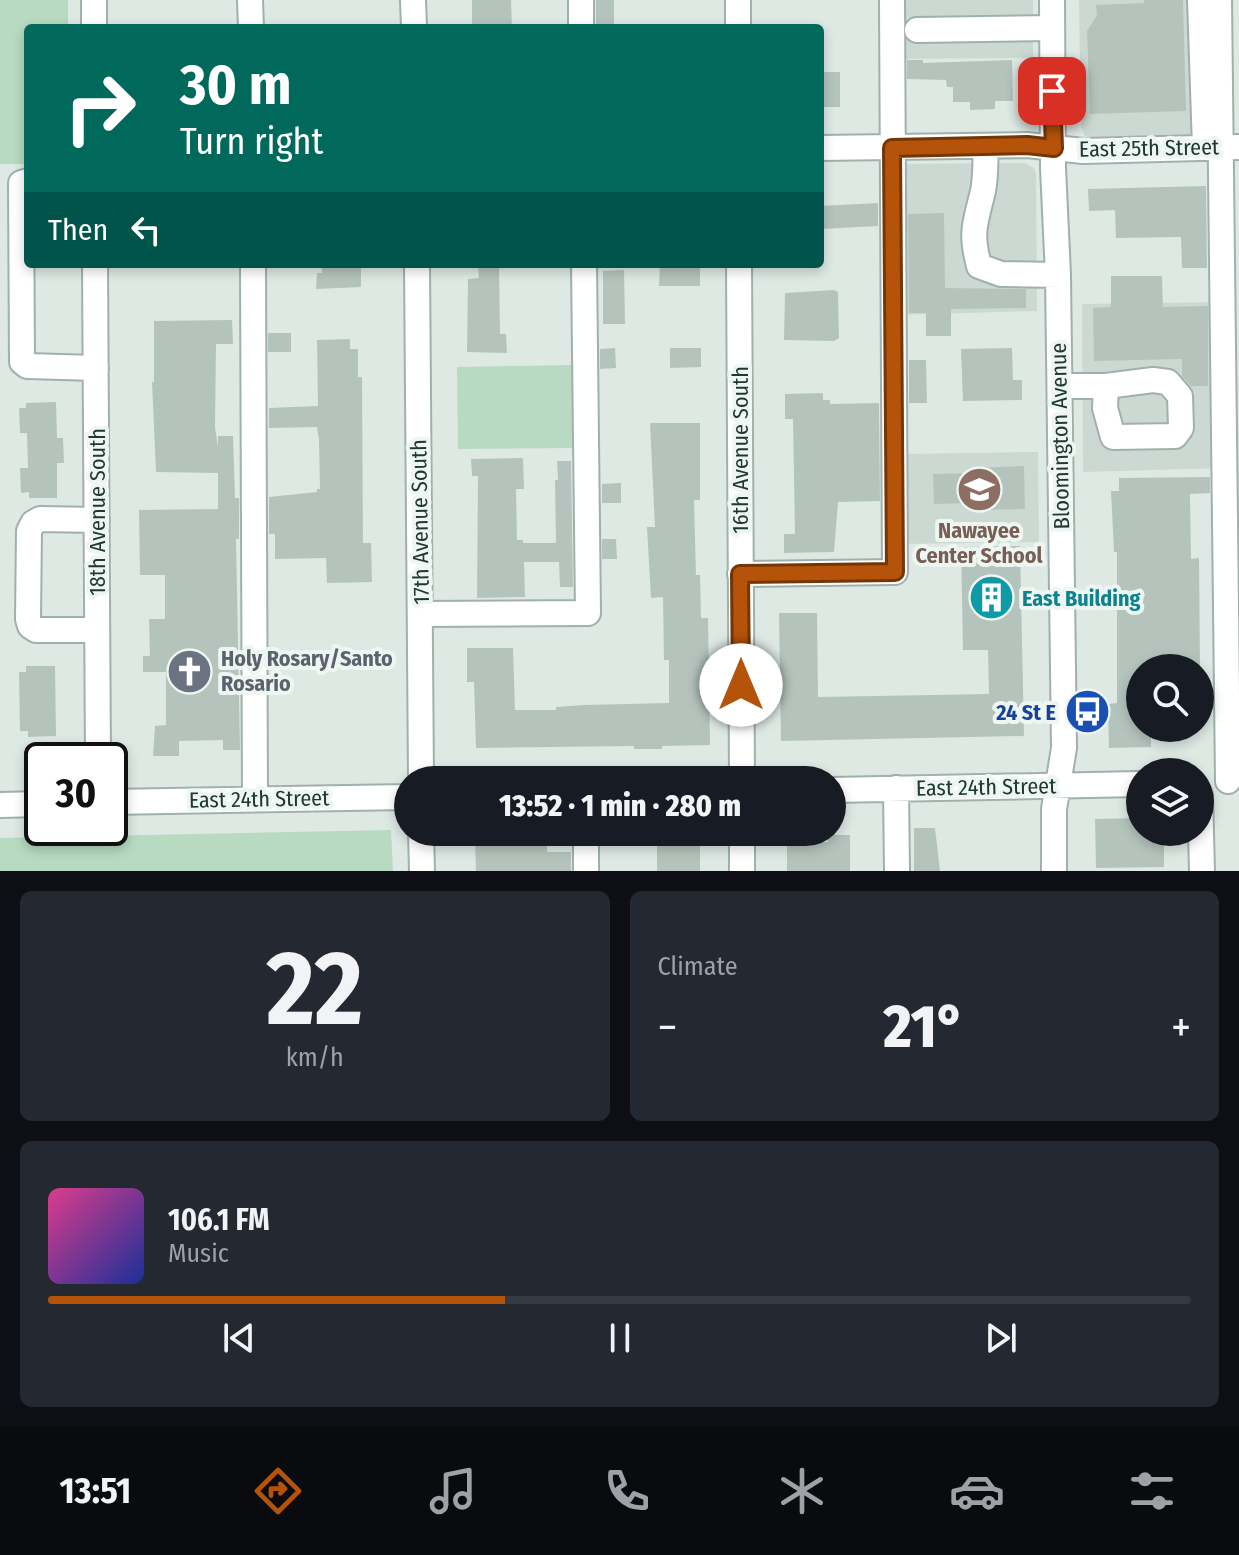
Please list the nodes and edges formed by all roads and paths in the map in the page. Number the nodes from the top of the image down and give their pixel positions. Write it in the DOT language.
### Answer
graph roads {
  1 [pos="94,0"];
  2 [pos="250,0"];
  3 [pos="413,0"];
  4 [pos="581,0"];
  5 [pos="738,0"];
  6 [pos="892,0"];
  7 [pos="1052,0"];
  8 [pos="1200,0"];
  9 [pos="1219,0"];
  10 [pos="94,24"];
  11 [pos="251,24"];
  12 [pos="414,24"];
  13 [pos="581,24"];
  14 [pos="738,24"];
  15 [pos="1051,28"];
  16 [pos="917,30"];
  17 [pos="986,146"];
  18 [pos="824,148"];
  19 [pos="892,148"];
  20 [pos="1054,148"];
  21 [pos="1221,148"];
  22 [pos="24,182"];
  23 [pos="95,268"];
  24 [pos="253,268"];
  25 [pos="417,268"];
  26 [pos="584,268"];
  27 [pos="739,268"];
  28 [pos="1058,275"];
  29 [pos="96,368"];
  30 [pos="1060,386"];
  31 [pos="1106,386"];
  32 [pos="97,520"];
  33 [pos="740,574"];
  34 [pos="421,614"];
  35 [pos="97,630"];
  36 [pos="98,742"];
  37 [pos="421,766"];
  38 [pos="742,766"];
  39 [pos="1233,781"];
  40 [pos="1126,784"];
  41 [pos="1058,786"];
  42 [pos="896,788"];
  43 [pos="846,790"];
  44 [pos="394,797"];
  45 [pos="255,799"];
  46 [pos="128,802"];
  47 [pos="24,804"];
  48 [pos="0,805"];
  49 [pos="421,846"];
  50 [pos="586,846"];
  51 [pos="742,846"];
  52 [pos="1201,846"];
  53 [pos="422,871"];
  54 [pos="586,871"];
  55 [pos="742,871"];
  56 [pos="897,871"];
  57 [pos="1054,871"];
  58 [pos="1202,871"];
  1 -- 10 [label="street"];
  2 -- 11 [label="street"];
  3 -- 12 [label="street"];
  4 -- 13 [label="street"];
  5 -- 14 [label="street"];
  6 -- 19 [label="street"];
  7 -- 15 [label="street, Bloomington Avenue"];
  8 -- 21 [label="street"];
  9 -- 21 [label="street"];
  15 -- 16 [label="street"];
  15 -- 20 [label="street, Bloomington Avenue"];
  17 -- 19 [label="street, East 25th Street"];
  17 -- 20 [label="street, East 25th Street"];
  17 -- 28 [label="street"];
  18 -- 19 [label="street, East 25th Street"];
  19 -- 33 [label="street"];
  20 -- 21 [label="street, East 25th Street"];
  20 -- 28 [label="street, Bloomington Avenue"];
  21 -- 39 [label="street"];
  22 -- 29 [label="street"];
  23 -- 29 [label="street, 18th Avenue South"];
  24 -- 45 [label="street"];
  25 -- 34 [label="street, 17th Avenue South"];
  26 -- 34 [label="street"];
  27 -- 33 [label="street, 16th Avenue South"];
  28 -- 30 [label="street, Bloomington Avenue"];
  29 -- 32 [label="street, 18th Avenue South"];
  30 -- 31 [label="street"];
  30 -- 41 [label="street, Bloomington Avenue"];
  32 -- 35 [label="street, 18th Avenue South"];
  32 -- 35 [label="street"];
  33 -- 38 [label="street, 16th Avenue South"];
  34 -- 37 [label="street, 17th Avenue South"];
  35 -- 36 [label="street, 18th Avenue South"];
  40 -- 41 [label="street, East 24th Street"];
  41 -- 42 [label="street, East 24th Street"];
  41 -- 57 [label="street, Bloomington Avenue"];
  42 -- 43 [label="street, East 24th Street"];
  42 -- 56 [label="street"];
  44 -- 45 [label="street, East 24th Street"];
  45 -- 46 [label="street, East 24th Street"];
  47 -- 48 [label="street"];
  49 -- 53 [label="street"];
  50 -- 54 [label="street"];
  51 -- 55 [label="street"];
  52 -- 58 [label="street"];
}
